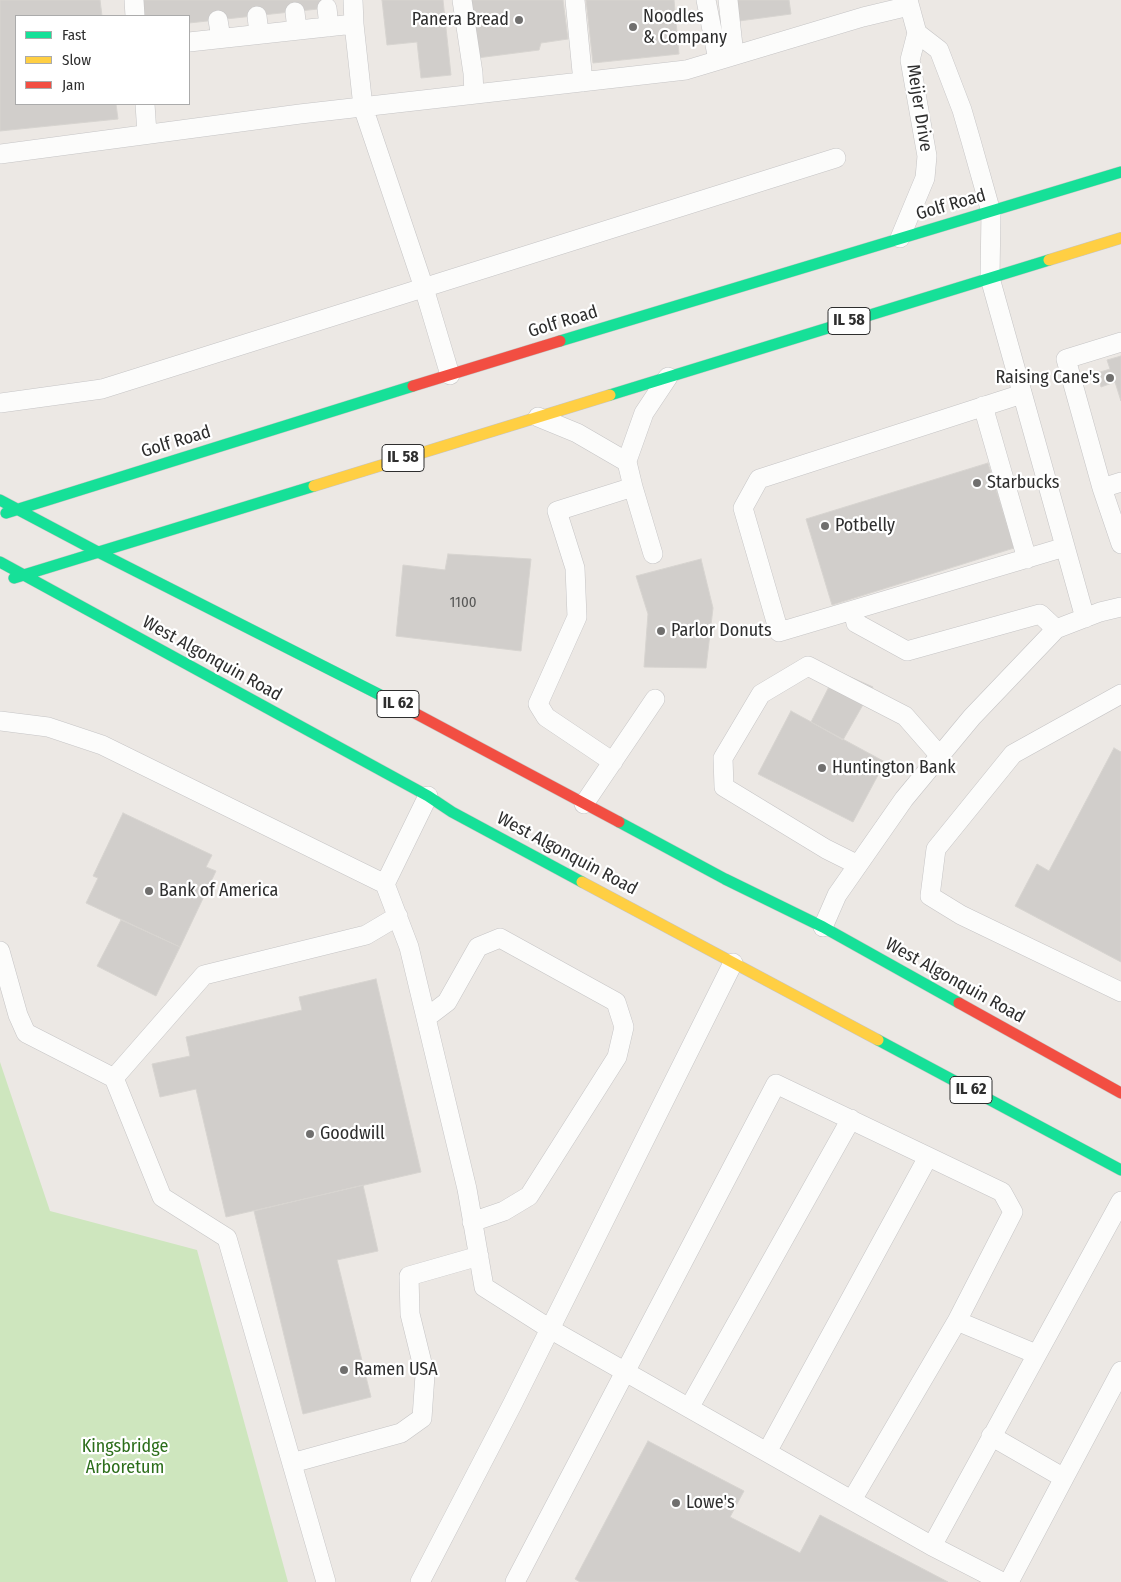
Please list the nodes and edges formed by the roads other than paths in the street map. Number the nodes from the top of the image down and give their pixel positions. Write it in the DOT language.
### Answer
graph roads {
  1 [pos="134,0"];
  2 [pos="353,0"];
  3 [pos="462,0"];
  4 [pos="575,0"];
  5 [pos="706,0"];
  6 [pos="728,0"];
  7 [pos="908,3"];
  8 [pos="861,8"];
  9 [pos="136,15"];
  10 [pos="257,16"];
  11 [pos="354,24"];
  12 [pos="917,33"];
  13 [pos="260,34"];
  14 [pos="190,42"];
  15 [pos="726,58"];
  16 [pos="583,82"];
  17 [pos="474,94"];
  18 [pos="145,105"];
  19 [pos="363,107"];
  20 [pos="147,134"];
  21 [pos="0,154"];
  22 [pos="836,158"];
  23 [pos="1121,172"];
  24 [pos="991,212"];
  25 [pos="900,238"];
  26 [pos="1121,238"];
  27 [pos="990,278"];
  28 [pos="424,288"];
  29 [pos="1121,342"];
  30 [pos="450,375"];
  31 [pos="668,377"];
  32 [pos="1022,394"];
  33 [pos="0,403"];
  34 [pos="983,406"];
  35 [pos="538,417"];
  36 [pos="627,462"];
  37 [pos="1121,482"];
  38 [pos="633,487"];
  39 [pos="1102,488"];
  40 [pos="0,500"];
  41 [pos="17,510"];
  42 [pos="0,514"];
  43 [pos="1121,544"];
  44 [pos="1065,547"];
  45 [pos="98,552"];
  46 [pos="653,554"];
  47 [pos="1027,559"];
  48 [pos="0,562"];
  49 [pos="24,575"];
  50 [pos="0,582"];
  51 [pos="1121,607"];
  52 [pos="853,610"];
  53 [pos="1085,618"];
  54 [pos="1056,629"];
  55 [pos="1119,698"];
  56 [pos="656,699"];
  57 [pos="0,721"];
  58 [pos="940,756"];
  59 [pos="613,762"];
  60 [pos="428,796"];
  61 [pos="584,804"];
  62 [pos="858,865"];
  63 [pos="385,884"];
  64 [pos="398,916"];
  65 [pos="823,927"];
  66 [pos="0,951"];
  67 [pos="733,963"];
  68 [pos="1121,992"];
  69 [pos="426,1018"];
  70 [pos="114,1078"];
  71 [pos="1121,1093"];
  72 [pos="851,1119"];
  73 [pos="928,1157"];
  74 [pos="1121,1170"];
  75 [pos="1121,1201"];
  76 [pos="472,1222"];
  77 [pos="478,1256"];
  78 [pos="957,1321"];
  79 [pos="550,1329"];
  80 [pos="1036,1354"];
  81 [pos="625,1371"];
  82 [pos="1121,1371"];
  83 [pos="689,1408"];
  84 [pos="991,1436"];
  85 [pos="768,1452"];
  86 [pos="292,1463"];
  87 [pos="1064,1478"];
  88 [pos="852,1500"];
  89 [pos="932,1546"];
  90 [pos="326,1582"];
  91 [pos="420,1582"];
  92 [pos="515,1582"];
  93 [pos="1002,1582"];
  94 [pos="1008,1582"];
  1 -- 9 [label="lane"];
  2 -- 11 [label="lane"];
  3 -- 17 [label="lane"];
  4 -- 16 [label="lane"];
  5 -- 15 [label="lane"];
  6 -- 15 [label="lane"];
  7 -- 8 [label="lane"];
  7 -- 12 [label="lane"];
  8 -- 15 [label="lane"];
  10 -- 13 [label="lane"];
  11 -- 13 [label="lane"];
  11 -- 19 [label="lane"];
  12 -- 24 [label="lane, Meijer Drive"];
  12 -- 25 [label="lane, Meijer Drive"];
  13 -- 14 [label="lane"];
  15 -- 16 [label="lane"];
  16 -- 17 [label="lane"];
  17 -- 19 [label="lane"];
  18 -- 20 [label="lane"];
  19 -- 20 [label="lane"];
  19 -- 28 [label="lane"];
  20 -- 21 [label="lane"];
  22 -- 28 [label="lane"];
  23 -- 24 [label="main road, Golf Road"];
  24 -- 25 [label="main road, Golf Road"];
  24 -- 27 [label="lane, Meijer Drive"];
  25 -- 30 [label="main road, Golf Road"];
  26 -- 27 [label="main road, IL 58"];
  27 -- 31 [label="main road, IL 58"];
  27 -- 32 [label="lane, Meijer Drive"];
  28 -- 30 [label="lane"];
  28 -- 33 [label="lane"];
  29 -- 39 [label="lane"];
  30 -- 41 [label="main road, Golf Road"];
  31 -- 35 [label="main road, IL 58"];
  31 -- 36 [label="lane"];
  32 -- 34 [label="lane"];
  32 -- 44 [label="lane, Meijer Drive"];
  34 -- 47 [label="lane"];
  34 -- 52 [label="lane"];
  35 -- 36 [label="lane"];
  35 -- 45 [label="main road, IL 58"];
  36 -- 38 [label="lane"];
  37 -- 39 [label="lane"];
  38 -- 46 [label="lane"];
  38 -- 59 [label="lane"];
  39 -- 43 [label="lane"];
  40 -- 41 [label="main road, West Algonquin Road / IL 62"];
  41 -- 42 [label="main road, Golf Road"];
  41 -- 45 [label="main road, West Algonquin Road / IL 62"];
  44 -- 47 [label="lane"];
  44 -- 53 [label="lane, Meijer Drive"];
  45 -- 49 [label="main road, IL 58"];
  45 -- 61 [label="main road, West Algonquin Road / IL 62"];
  47 -- 52 [label="lane"];
  48 -- 49 [label="main road, West Algonquin Road / IL 62"];
  49 -- 50 [label="main road, IL 58"];
  49 -- 60 [label="main road, West Algonquin Road / IL 62"];
  51 -- 53 [label="lane"];
  52 -- 54 [label="lane"];
  53 -- 54 [label="lane"];
  54 -- 58 [label="lane"];
  55 -- 68 [label="lane"];
  56 -- 59 [label="lane"];
  57 -- 63 [label="lane"];
  58 -- 62 [label="lane"];
  58 -- 62 [label="lane"];
  59 -- 61 [label="lane"];
  60 -- 63 [label="lane"];
  60 -- 67 [label="main road, West Algonquin Road / IL 62"];
  61 -- 65 [label="main road, West Algonquin Road / IL 62"];
  62 -- 65 [label="lane"];
  63 -- 64 [label="lane"];
  64 -- 69 [label="lane"];
  64 -- 70 [label="lane"];
  65 -- 71 [label="main road, West Algonquin Road / IL 62"];
  66 -- 70 [label="lane"];
  67 -- 74 [label="main road, West Algonquin Road / IL 62"];
  67 -- 79 [label="lane"];
  69 -- 76 [label="lane"];
  69 -- 76 [label="lane"];
  70 -- 86 [label="lane"];
  72 -- 73 [label="lane"];
  72 -- 81 [label="lane"];
  72 -- 83 [label="lane"];
  73 -- 78 [label="lane"];
  73 -- 85 [label="lane"];
  75 -- 80 [label="lane"];
  76 -- 77 [label="lane"];
  77 -- 79 [label="lane"];
  77 -- 86 [label="lane"];
  78 -- 80 [label="lane"];
  78 -- 88 [label="lane"];
  79 -- 81 [label="lane"];
  79 -- 91 [label="lane"];
  80 -- 84 [label="lane"];
  81 -- 83 [label="lane"];
  81 -- 92 [label="lane"];
  82 -- 87 [label="lane"];
  83 -- 85 [label="lane"];
  84 -- 87 [label="lane"];
  84 -- 89 [label="lane"];
  85 -- 88 [label="lane"];
  86 -- 90 [label="lane"];
  87 -- 94 [label="lane"];
  88 -- 89 [label="lane"];
  89 -- 93 [label="lane"];
}
